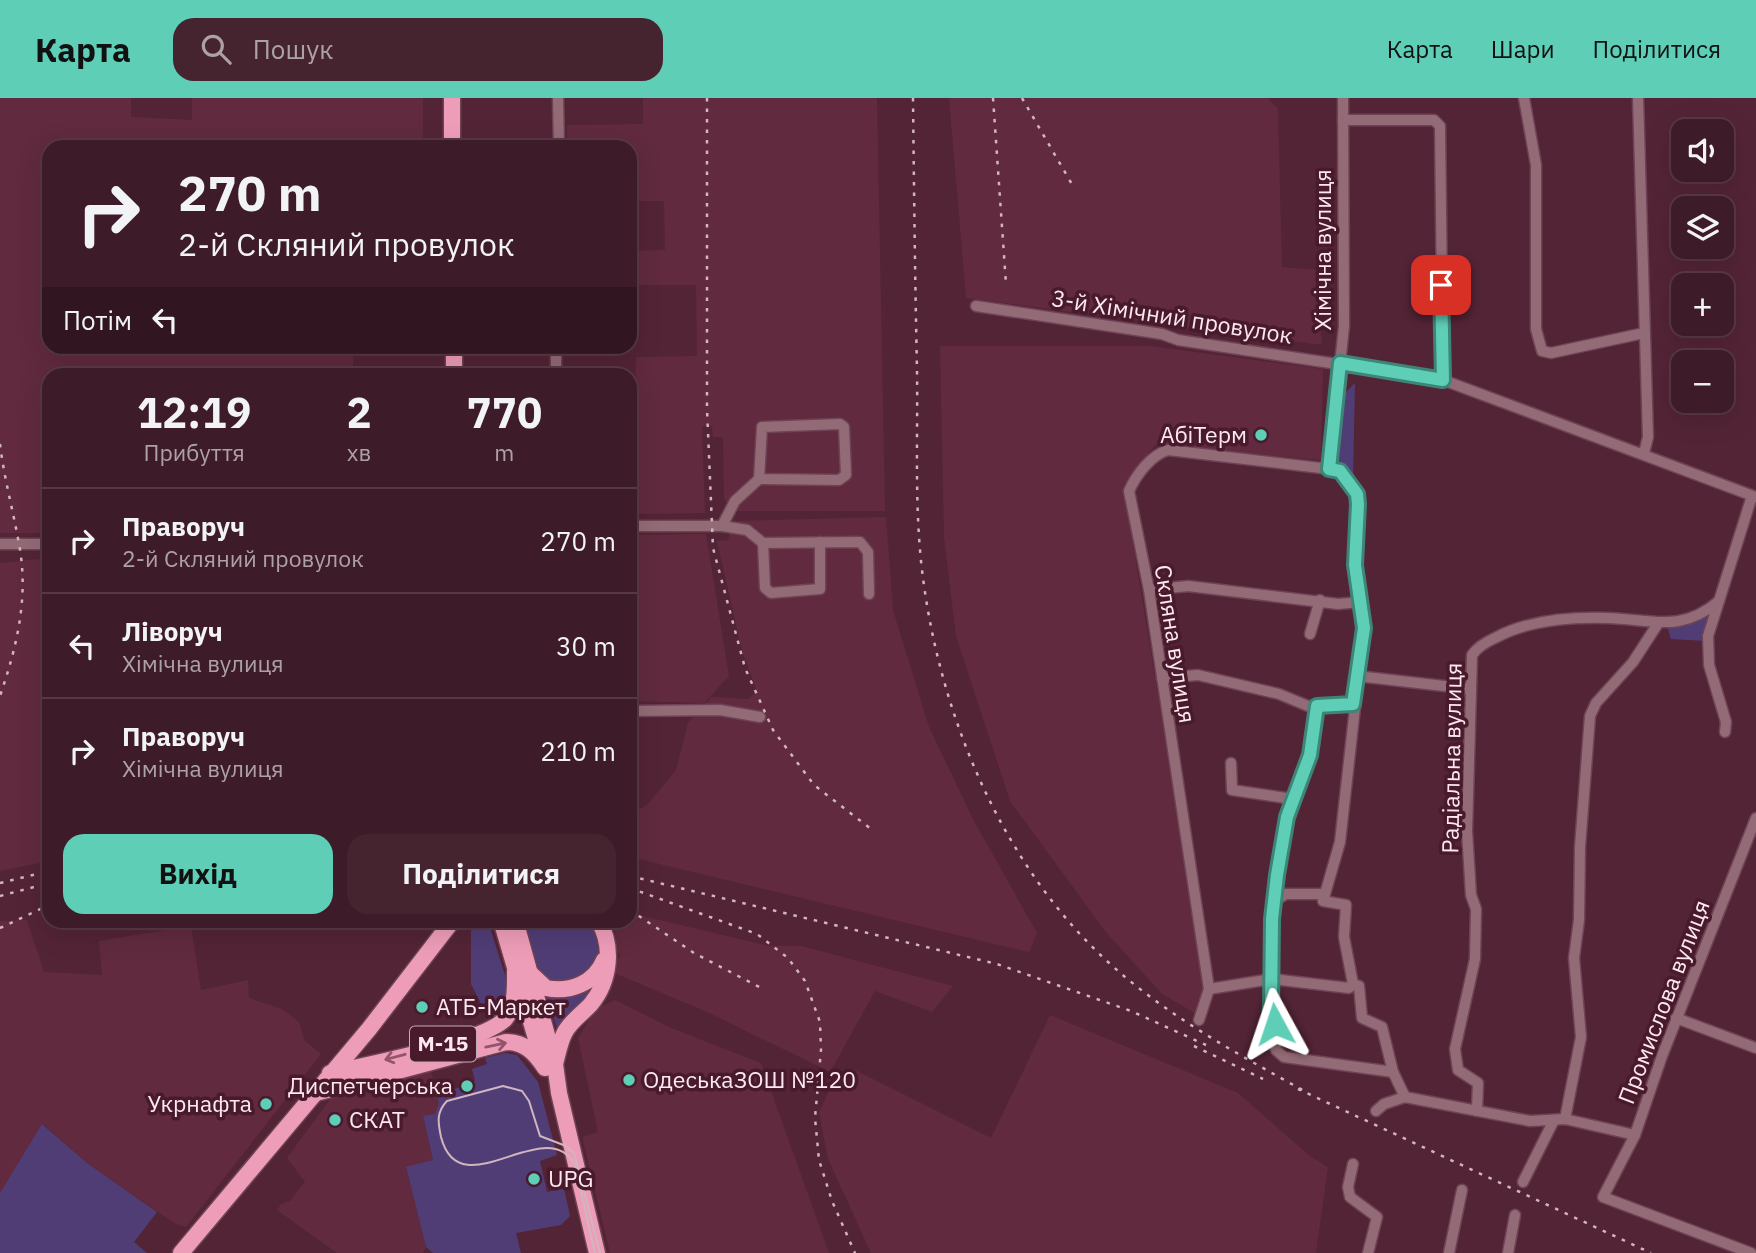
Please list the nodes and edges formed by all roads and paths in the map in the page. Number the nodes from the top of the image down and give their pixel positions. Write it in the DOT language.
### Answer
graph roads {
  1 [pos="452,98"];
  2 [pos="558,98"];
  3 [pos="1343,98"];
  4 [pos="1524,98"];
  5 [pos="1638,98"];
  6 [pos="1343,120"];
  7 [pos="452,140"];
  8 [pos="559,140"];
  9 [pos="976,306"];
  10 [pos="1644,333"];
  11 [pos="1340,363"];
  12 [pos="1443,380"];
  13 [pos="1644,453"];
  14 [pos="1329,469"];
  15 [pos="759,479"];
  16 [pos="1754,497"];
  17 [pos="724,521"];
  18 [pos="637,526"];
  19 [pos="763,542"];
  20 [pos="820,542"];
  21 [pos="0,544"];
  22 [pos="42,544"];
  23 [pos="1149,590"];
  24 [pos="869,594"];
  25 [pos="1320,600"];
  26 [pos="1719,601"];
  27 [pos="1360,603"];
  28 [pos="1657,625"];
  29 [pos="1310,634"];
  30 [pos="1357,676"];
  31 [pos="1162,678"];
  32 [pos="1471,689"];
  33 [pos="1353,704"];
  34 [pos="1317,706"];
  35 [pos="637,711"];
  36 [pos="760,718"];
  37 [pos="1725,732"];
  38 [pos="1231,763"];
  39 [pos="1293,799"];
  40 [pos="1756,818"];
  41 [pos="1324,894"];
  42 [pos="1276,900"];
  43 [pos="447,928"];
  44 [pos="504,928"];
  45 [pos="516,928"];
  46 [pos="602,928"];
  47 [pos="607,951"];
  48 [pos="522,971"];
  49 [pos="1272,979"];
  50 [pos="1353,984"];
  51 [pos="1209,989"];
  52 [pos="1676,1018"];
  53 [pos="1199,1020"];
  54 [pos="1756,1048"];
  55 [pos="550,1066"];
  56 [pos="1393,1072"];
  57 [pos="330,1073"];
  58 [pos="312,1094"];
  59 [pos="1405,1097"];
  60 [pos="1376,1111"];
  61 [pos="1477,1111"];
  62 [pos="1560,1119"];
  63 [pos="1635,1135"];
  64 [pos="1353,1164"];
  65 [pos="1523,1182"];
  66 [pos="1462,1190"];
  67 [pos="1515,1215"];
  68 [pos="181,1253"];
  69 [pos="597,1253"];
  70 [pos="1368,1253"];
  71 [pos="1449,1253"];
  72 [pos="1508,1253"];
  73 [pos="1751,1253"];
  1 -- 7 [label="main road"];
  2 -- 8 [label="street"];
  3 -- 6 [label="street, Хімічна вулиця"];
  4 -- 10 [label="street"];
  5 -- 10 [label="street"];
  6 -- 11 [label="street, Хімічна вулиця"];
  6 -- 12 [label="street"];
  9 -- 11 [label="street, 3-й Хімічний провулок"];
  10 -- 13 [label="street"];
  11 -- 12 [label="street, 3-й Хімічний провулок"];
  11 -- 14 [label="street, Хімічна вулиця"];
  12 -- 13 [label="street, 3-й Хімічний провулок"];
  13 -- 16 [label="street, 3-й Хімічний провулок"];
  14 -- 23 [label="street, Скляна вулиця"];
  14 -- 27 [label="street"];
  15 -- 15 [label="street"];
  15 -- 17 [label="street"];
  16 -- 26 [label="street"];
  17 -- 18 [label="street"];
  17 -- 19 [label="street"];
  19 -- 20 [label="street"];
  19 -- 20 [label="street"];
  20 -- 24 [label="street"];
  21 -- 22 [label="street"];
  23 -- 25 [label="street"];
  23 -- 31 [label="street, Скляна вулиця"];
  25 -- 27 [label="street"];
  25 -- 29 [label="street"];
  26 -- 28 [label="street, Радіальна вулиця"];
  26 -- 37 [label="street"];
  27 -- 30 [label="street"];
  28 -- 32 [label="street, Радіальна вулиця"];
  28 -- 62 [label="street"];
  30 -- 32 [label="street"];
  30 -- 33 [label="street"];
  31 -- 34 [label="street"];
  31 -- 51 [label="street, Скляна вулиця"];
  32 -- 61 [label="street, Радіальна вулиця"];
  33 -- 34 [label="street"];
  33 -- 41 [label="street"];
  34 -- 39 [label="street"];
  35 -- 36 [label="street"];
  38 -- 39 [label="street"];
  39 -- 42 [label="street"];
  40 -- 52 [label="street, Промислова вулиця"];
  41 -- 42 [label="street"];
  41 -- 50 [label="street"];
  42 -- 49 [label="street"];
  43 -- 57 [label="main road, М-15"];
  44 -- 48 [label="main road, М-15"];
  45 -- 48 [label="main road, М-15"];
  46 -- 47 [label="main road"];
  47 -- 48 [label="main road"];
  47 -- 55 [label="main road"];
  48 -- 55 [label="main road"];
  48 -- 57 [label="main road, М-15, one-way"];
  49 -- 50 [label="street"];
  49 -- 51 [label="street"];
  49 -- 56 [label="street"];
  50 -- 56 [label="street"];
  51 -- 53 [label="street, Скляна вулиця"];
  52 -- 54 [label="street"];
  52 -- 63 [label="street, Промислова вулиця"];
  58 -- 55 [label="main road, one-way"];
  55 -- 69 [label="main road"];
  56 -- 59 [label="street"];
  57 -- 58 [label="main road, М-15"];
  58 -- 68 [label="main road, М-15"];
  59 -- 60 [label="street"];
  59 -- 61 [label="street"];
  61 -- 62 [label="street"];
  62 -- 63 [label="street"];
  62 -- 65 [label="street"];
  63 -- 73 [label="street, Промислова вулиця"];
  64 -- 70 [label="street"];
  66 -- 71 [label="street"];
  67 -- 72 [label="street"];
}
